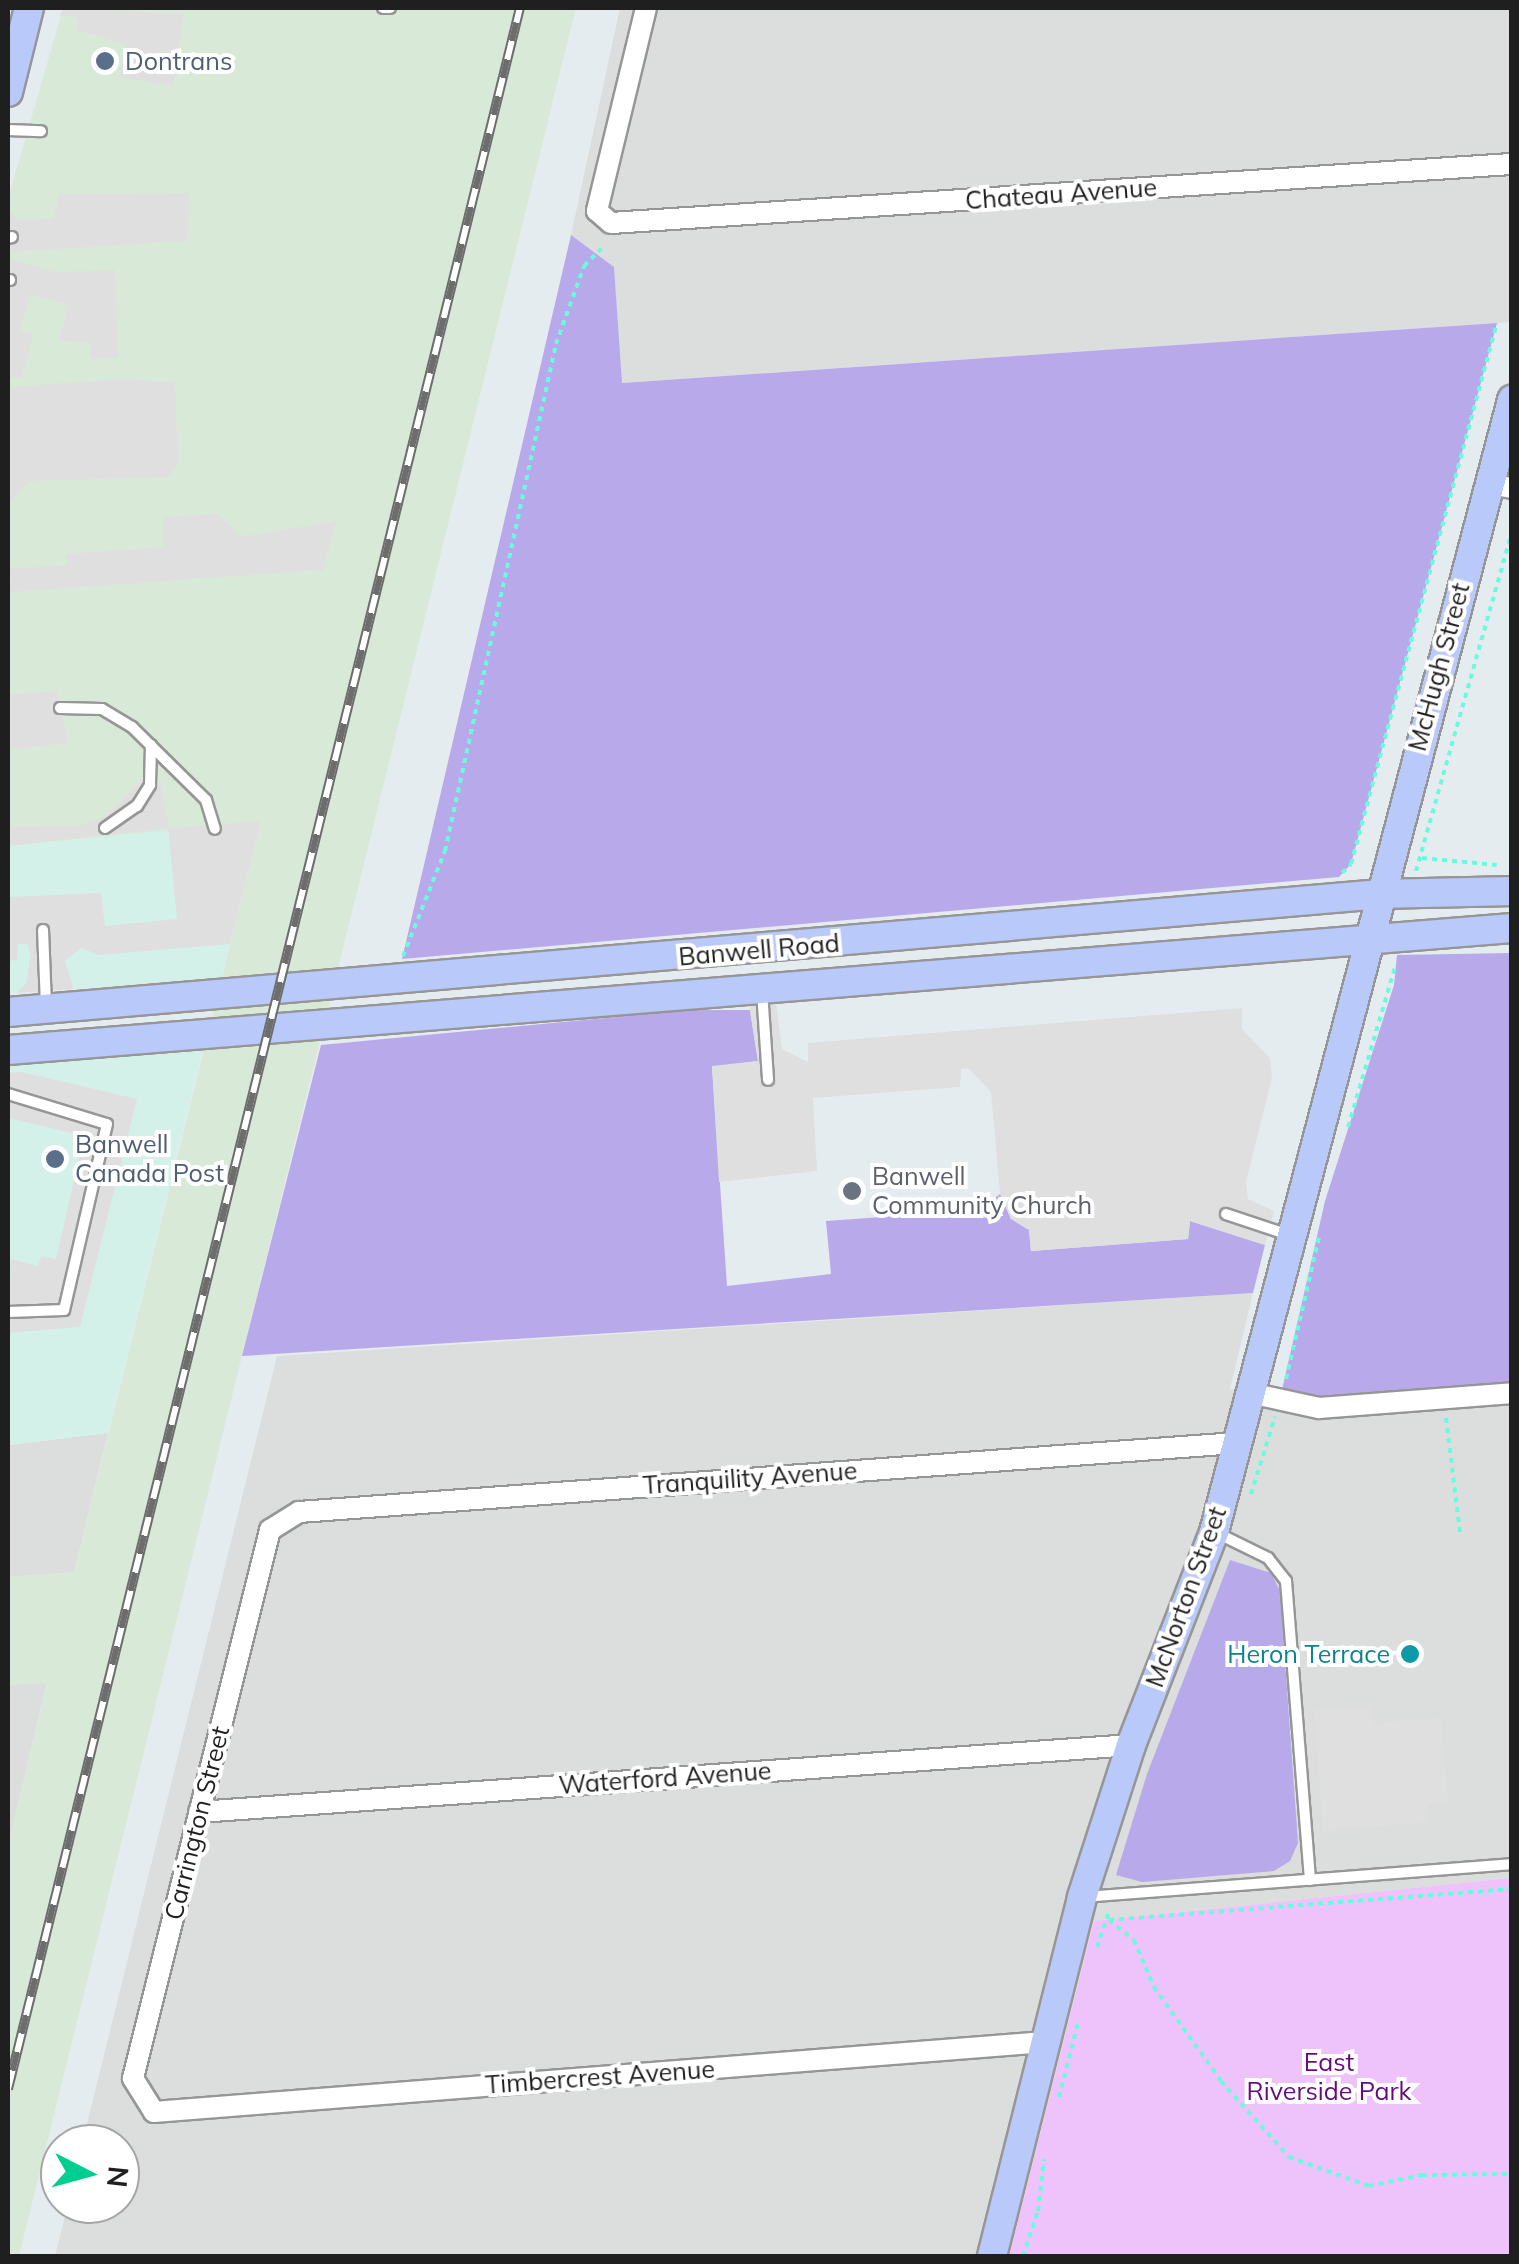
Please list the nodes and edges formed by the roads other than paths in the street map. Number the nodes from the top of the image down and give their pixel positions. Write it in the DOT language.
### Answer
graph roads {
  1 [pos="29,8"];
  2 [pos="646,8"];
  3 [pos="8,92"];
  4 [pos="8,130"];
  5 [pos="41,131"];
  6 [pos="1512,164"];
  7 [pos="1512,400"];
  8 [pos="1508,429"];
  9 [pos="1500,486"];
  10 [pos="60,708"];
  11 [pos="151,745"];
  12 [pos="105,828"];
  13 [pos="215,829"];
  14 [pos="1512,891"];
  15 [pos="1381,894"];
  16 [pos="1512,928"];
  17 [pos="43,930"];
  18 [pos="1372,935"];
  19 [pos="762,990"];
  20 [pos="46,1009"];
  21 [pos="8,1012"];
  22 [pos="8,1050"];
  23 [pos="768,1080"];
  24 [pos="8,1094"];
  25 [pos="1226,1214"];
  26 [pos="1289,1235"];
  27 [pos="8,1312"];
  28 [pos="1250,1393"];
  29 [pos="1512,1394"];
  30 [pos="1236,1443"];
  31 [pos="270,1530"];
  32 [pos="1214,1532"];
  33 [pos="1131,1745"];
  34 [pos="199,1812"];
  35 [pos="1512,1864"];
  36 [pos="1310,1880"];
  37 [pos="1082,1897"];
  38 [pos="1045,2042"];
  39 [pos="154,2112"];
  40 [pos="992,2256"];
  1 -- 3 [label="main road"];
  2 -- 6 [label="street, Chateau Avenue"];
  4 -- 5 [label="lane"];
  7 -- 8 [label="main road, McHugh Street"];
  8 -- 9 [label="main road, McHugh Street"];
  9 -- 15 [label="main road, McHugh Street"];
  10 -- 11 [label="lane"];
  11 -- 12 [label="lane"];
  11 -- 13 [label="lane"];
  14 -- 15 [label="main road, Banwell Road"];
  15 -- 18 [label="main road, McHugh Street"];
  15 -- 20 [label="main road, Banwell Road"];
  16 -- 18 [label="main road, Banwell Road"];
  17 -- 20 [label="lane"];
  18 -- 19 [label="main road, Banwell Road"];
  18 -- 26 [label="main road, McNorton Street"];
  19 -- 22 [label="main road, Banwell Road"];
  19 -- 23 [label="lane"];
  20 -- 21 [label="main road, Banwell Road"];
  24 -- 27 [label="lane"];
  25 -- 26 [label="lane"];
  26 -- 28 [label="main road, McNorton Street"];
  28 -- 29 [label="street"];
  28 -- 30 [label="main road, McNorton Street"];
  30 -- 31 [label="street, Tranquility Avenue"];
  30 -- 32 [label="main road, McNorton Street"];
  31 -- 34 [label="street, Carrington Street"];
  32 -- 33 [label="main road, McNorton Street"];
  32 -- 36 [label="lane"];
  33 -- 34 [label="street, Waterford Avenue"];
  33 -- 37 [label="main road, McNorton Street"];
  34 -- 39 [label="street, Carrington Street"];
  35 -- 36 [label="lane"];
  36 -- 37 [label="lane"];
  37 -- 38 [label="main road, McNorton Street"];
  38 -- 39 [label="street, Timbercrest Avenue"];
  38 -- 40 [label="main road, McNorton Street"];
}
